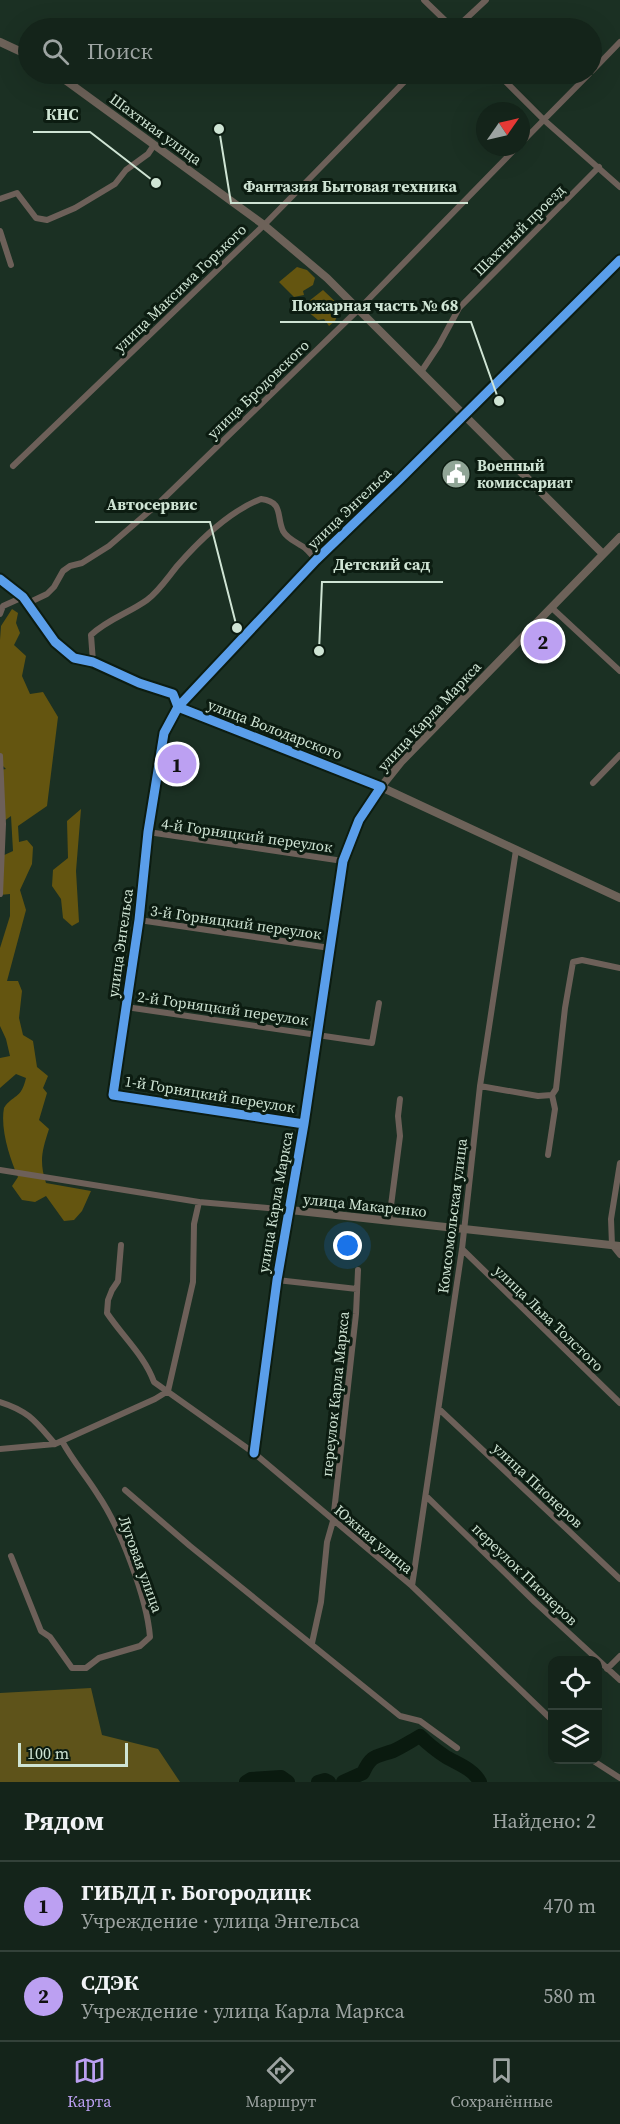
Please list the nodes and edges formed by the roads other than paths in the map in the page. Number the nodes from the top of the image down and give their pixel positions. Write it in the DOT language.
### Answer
graph roads {
  1 [pos="424,0"];
  2 [pos="486,0"];
  3 [pos="444,18"];
  4 [pos="466,18"];
  5 [pos="0,42"];
  6 [pos="620,42"];
  7 [pos="18,51"];
  8 [pos="602,60"];
  9 [pos="71,84"];
  10 [pos="402,84"];
  11 [pos="508,84"];
  12 [pos="578,84"];
  13 [pos="544,120"];
  14 [pos="530,134"];
  15 [pos="154,145"];
  16 [pos="508,156"];
  17 [pos="599,167"];
  18 [pos="620,187"];
  19 [pos="0,199"];
  20 [pos="264,225"];
  21 [pos="0,231"];
  22 [pos="620,260"];
  23 [pos="11,265"];
  24 [pos="359,309"];
  25 [pos="421,372"];
  26 [pos="463,415"];
  27 [pos="13,466"];
  28 [pos="620,537"];
  29 [pos="603,554"];
  30 [pos="316,560"];
  31 [pos="0,579"];
  32 [pos="23,597"];
  33 [pos="28,603"];
  34 [pos="552,608"];
  35 [pos="0,614"];
  36 [pos="93,662"];
  37 [pos="620,670"];
  38 [pos="178,707"];
  39 [pos="620,755"];
  40 [pos="0,756"];
  41 [pos="593,783"];
  42 [pos="381,787"];
  43 [pos="148,832"];
  44 [pos="516,850"];
  45 [pos="343,861"];
  46 [pos="0,894"];
  47 [pos="620,898"];
  48 [pos="139,920"];
  49 [pos="330,948"];
  50 [pos="620,968"];
  51 [pos="379,1003"];
  52 [pos="126,1007"];
  53 [pos="316,1033"];
  54 [pos="480,1086"];
  55 [pos="113,1095"];
  56 [pos="552,1095"];
  57 [pos="400,1098"];
  58 [pos="304,1124"];
  59 [pos="548,1155"];
  60 [pos="620,1163"];
  61 [pos="0,1170"];
  62 [pos="199,1202"];
  63 [pos="290,1210"];
  64 [pos="389,1221"];
  65 [pos="463,1229"];
  66 [pos="121,1245"];
  67 [pos="616,1246"];
  68 [pos="462,1249"];
  69 [pos="620,1255"];
  70 [pos="358,1270"];
  71 [pos="278,1280"];
  72 [pos="357,1289"];
  73 [pos="168,1390"];
  74 [pos="0,1402"];
  75 [pos="620,1403"];
  76 [pos="439,1409"];
  77 [pos="62,1441"];
  78 [pos="55,1444"];
  79 [pos="0,1449"];
  80 [pos="255,1453"];
  81 [pos="125,1490"];
  82 [pos="426,1496"];
  83 [pos="333,1521"];
  84 [pos="11,1557"];
  85 [pos="620,1579"];
  86 [pos="412,1586"];
  87 [pos="312,1643"];
  88 [pos="620,1656"];
  89 [pos="607,1669"];
  90 [pos="620,1680"];
  91 [pos="548,1716"];
  92 [pos="457,1748"];
  93 [pos="598,1764"];
  94 [pos="620,1778"];
  1 -- 3 [label="street"];
  2 -- 4 [label="street"];
  5 -- 7 [label="main road"];
  6 -- 8 [label="street"];
  9 -- 15 [label="main road, Шахтная улица"];
  10 -- 20 [label="street, улица Максима Горького"];
  11 -- 13 [label="street"];
  12 -- 13 [label="street"];
  13 -- 14 [label="street"];
  13 -- 17 [label="street"];
  15 -- 19 [label="street"];
  15 -- 20 [label="main road, Шахтная улица"];
  16 -- 24 [label="street, улица Бродовского"];
  17 -- 18 [label="street"];
  17 -- 25 [label="street, Шахтный проезд"];
  20 -- 24 [label="main road, Шахтная улица"];
  20 -- 27 [label="street, улица Максима Горького"];
  21 -- 23 [label="street"];
  22 -- 26 [label="street, улица Энгельса"];
  24 -- 25 [label="main road, Шахтная улица"];
  24 -- 33 [label="street, улица Бродовского"];
  25 -- 26 [label="main road, Шахтная улица"];
  26 -- 29 [label="main road, Шахтная улица"];
  26 -- 30 [label="street, улица Энгельса"];
  28 -- 29 [label="main road, улица Карла Маркса"];
  29 -- 34 [label="main road, улица Карла Маркса"];
  30 -- 36 [label="street"];
  30 -- 38 [label="street, улица Энгельса"];
  31 -- 32 [label="street, улица Володарского"];
  32 -- 33 [label="street, улица Володарского"];
  32 -- 35 [label="street"];
  33 -- 36 [label="street, улица Володарского"];
  34 -- 37 [label="street"];
  34 -- 42 [label="main road, улица Карла Маркса"];
  36 -- 38 [label="street, улица Володарского"];
  38 -- 42 [label="street, улица Володарского"];
  38 -- 43 [label="street, улица Энгельса"];
  39 -- 41 [label="street"];
  40 -- 46 [label="street"];
  42 -- 44 [label="main road, улица Володарского"];
  42 -- 45 [label="main road, улица Карла Маркса"];
  43 -- 45 [label="street, 4-й Горняцкий переулок"];
  43 -- 48 [label="street, улица Энгельса"];
  44 -- 47 [label="main road, улица Володарского"];
  44 -- 54 [label="street, Комсомольская улица"];
  45 -- 49 [label="main road, улица Карла Маркса"];
  48 -- 49 [label="street, 3-й Горняцкий переулок"];
  48 -- 52 [label="street, улица Энгельса"];
  49 -- 53 [label="main road, улица Карла Маркса"];
  50 -- 56 [label="street"];
  51 -- 53 [label="street, 2-й Горняцкий переулок"];
  52 -- 53 [label="street, 2-й Горняцкий переулок"];
  52 -- 55 [label="street, улица Энгельса"];
  53 -- 58 [label="main road, улица Карла Маркса"];
  54 -- 56 [label="street"];
  54 -- 65 [label="street, Комсомольская улица"];
  55 -- 58 [label="street, 1-й Горняцкий переулок"];
  56 -- 59 [label="street"];
  57 -- 64 [label="street"];
  58 -- 63 [label="main road, улица Карла Маркса"];
  60 -- 67 [label="street"];
  61 -- 62 [label="street, улица Макаренко"];
  62 -- 63 [label="street, улица Макаренко"];
  62 -- 73 [label="street"];
  63 -- 64 [label="main road, улица Макаренко"];
  63 -- 71 [label="street, улица Карла Маркса"];
  64 -- 65 [label="main road, улица Макаренко"];
  65 -- 67 [label="main road, улица Макаренко"];
  65 -- 68 [label="street, Комсомольская улица"];
  66 -- 73 [label="street, Южная улица"];
  67 -- 69 [label="street"];
  68 -- 75 [label="street, улица Льва Толстого"];
  68 -- 76 [label="street, Комсомольская улица"];
  70 -- 72 [label="street, переулок Карла Маркса"];
  71 -- 72 [label="street"];
  71 -- 80 [label="street, улица Карла Маркса"];
  72 -- 83 [label="street, переулок Карла Маркса"];
  73 -- 77 [label="street"];
  73 -- 80 [label="street, Южная улица"];
  74 -- 78 [label="street"];
  76 -- 82 [label="street, Комсомольская улица"];
  76 -- 85 [label="street, улица Пионеров"];
  77 -- 78 [label="street"];
  77 -- 84 [label="street, Луговая улица"];
  78 -- 79 [label="street"];
  80 -- 83 [label="street, Южная улица"];
  81 -- 87 [label="street, Луговая улица"];
  82 -- 86 [label="street, Комсомольская улица"];
  82 -- 89 [label="street, переулок Пионеров"];
  83 -- 86 [label="street, Южная улица"];
  83 -- 87 [label="street, переулок Карла Маркса"];
  86 -- 91 [label="street, Южная улица"];
  87 -- 92 [label="street, Луговая улица"];
  88 -- 89 [label="street"];
  89 -- 90 [label="street, переулок Пионеров"];
  93 -- 94 [label="street"];
}
